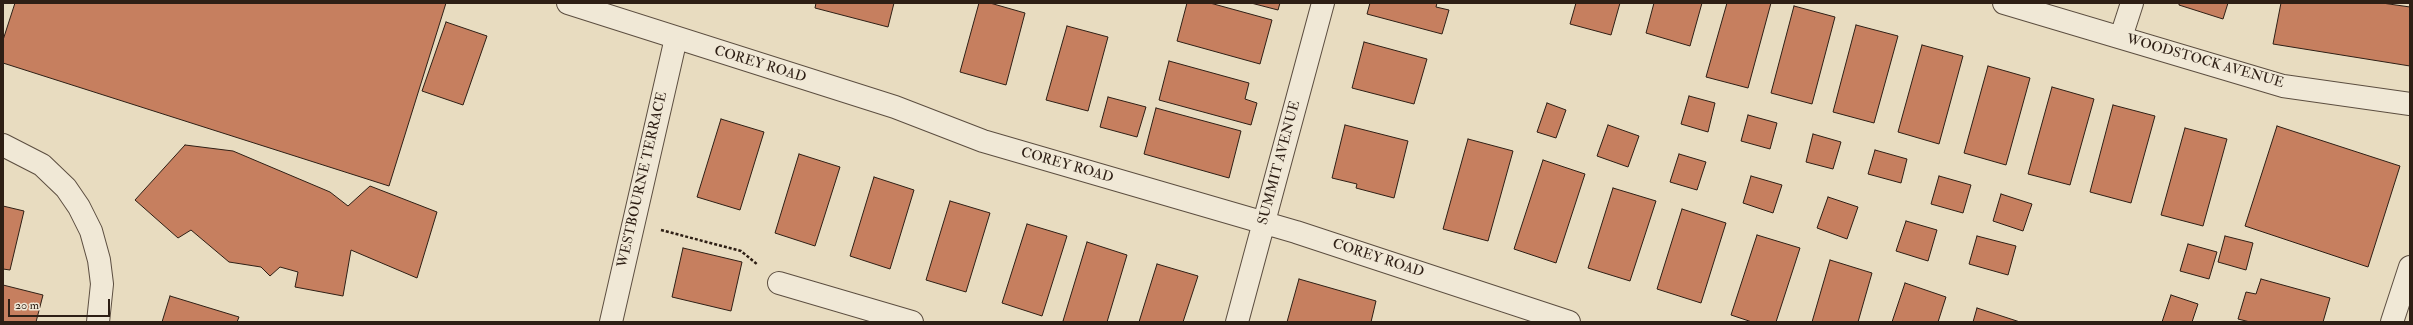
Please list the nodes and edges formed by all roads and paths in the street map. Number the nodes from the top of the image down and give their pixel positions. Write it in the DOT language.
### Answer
graph roads {
  1 [pos="568,3"];
  2 [pos="1323,3"];
  3 [pos="2004,3"];
  4 [pos="2132,3"];
  5 [pos="2121,37"];
  6 [pos="676,38"];
  7 [pos="2410,104"];
  8 [pos="3,145"];
  9 [pos="633,222"];
  10 [pos="1264,224"];
  11 [pos="2410,267"];
  12 [pos="779,283"];
  13 [pos="98,322"];
  14 [pos="611,322"];
  15 [pos="912,322"];
  16 [pos="1237,322"];
  17 [pos="1569,322"];
  18 [pos="2392,322"];
  1 -- 6 [label="street, COREY ROAD"];
  2 -- 10 [label="street, SUMMIT AVENUE"];
  3 -- 5 [label="street, WOODSTOCK AVENUE"];
  4 -- 5 [label="street"];
  5 -- 7 [label="street, WOODSTOCK AVENUE"];
  6 -- 9 [label="street, WESTBOURNE TERRACE"];
  6 -- 10 [label="street, COREY ROAD"];
  8 -- 13 [label="street"];
  9 -- 12 [label="path"];
  9 -- 14 [label="street, WESTBOURNE TERRACE"];
  10 -- 16 [label="street, SUMMIT AVENUE"];
  10 -- 17 [label="street, COREY ROAD"];
  11 -- 18 [label="street"];
  12 -- 15 [label="street"];
}
